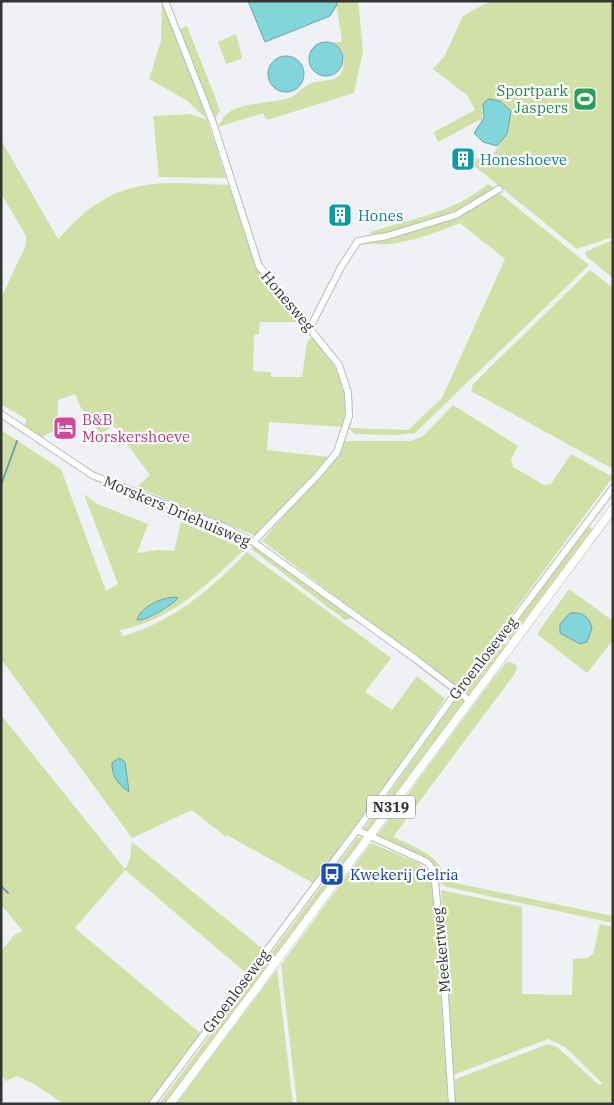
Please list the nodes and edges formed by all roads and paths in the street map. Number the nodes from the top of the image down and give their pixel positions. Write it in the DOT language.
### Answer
graph roads {
  1 [pos="165,1"];
  2 [pos="499,189"];
  3 [pos="310,328"];
  4 [pos="1,414"];
  5 [pos="613,488"];
  6 [pos="613,510"];
  7 [pos="253,542"];
  8 [pos="456,691"];
  9 [pos="470,701"];
  10 [pos="356,830"];
  11 [pos="369,836"];
  12 [pos="152,1104"];
  13 [pos="170,1104"];
  14 [pos="452,1104"];
  1 -- 3 [label="street, Honesweg"];
  2 -- 3 [label="street"];
  3 -- 7 [label="street, Honesweg"];
  4 -- 7 [label="street, Morskers Driehuisweg"];
  5 -- 8 [label="street, Groenloseweg"];
  6 -- 9 [label="main road, Groenloseweg / N319"];
  7 -- 8 [label="street, Morskers Driehuisweg"];
  8 -- 9 [label="street, Morskers Driehuisweg"];
  8 -- 10 [label="street, Groenloseweg"];
  9 -- 11 [label="main road, Groenloseweg / N319"];
  10 -- 11 [label="street"];
  10 -- 12 [label="street, Groenloseweg"];
  11 -- 13 [label="main road, Groenloseweg / N319"];
  11 -- 14 [label="street, Meekertweg"];
}
